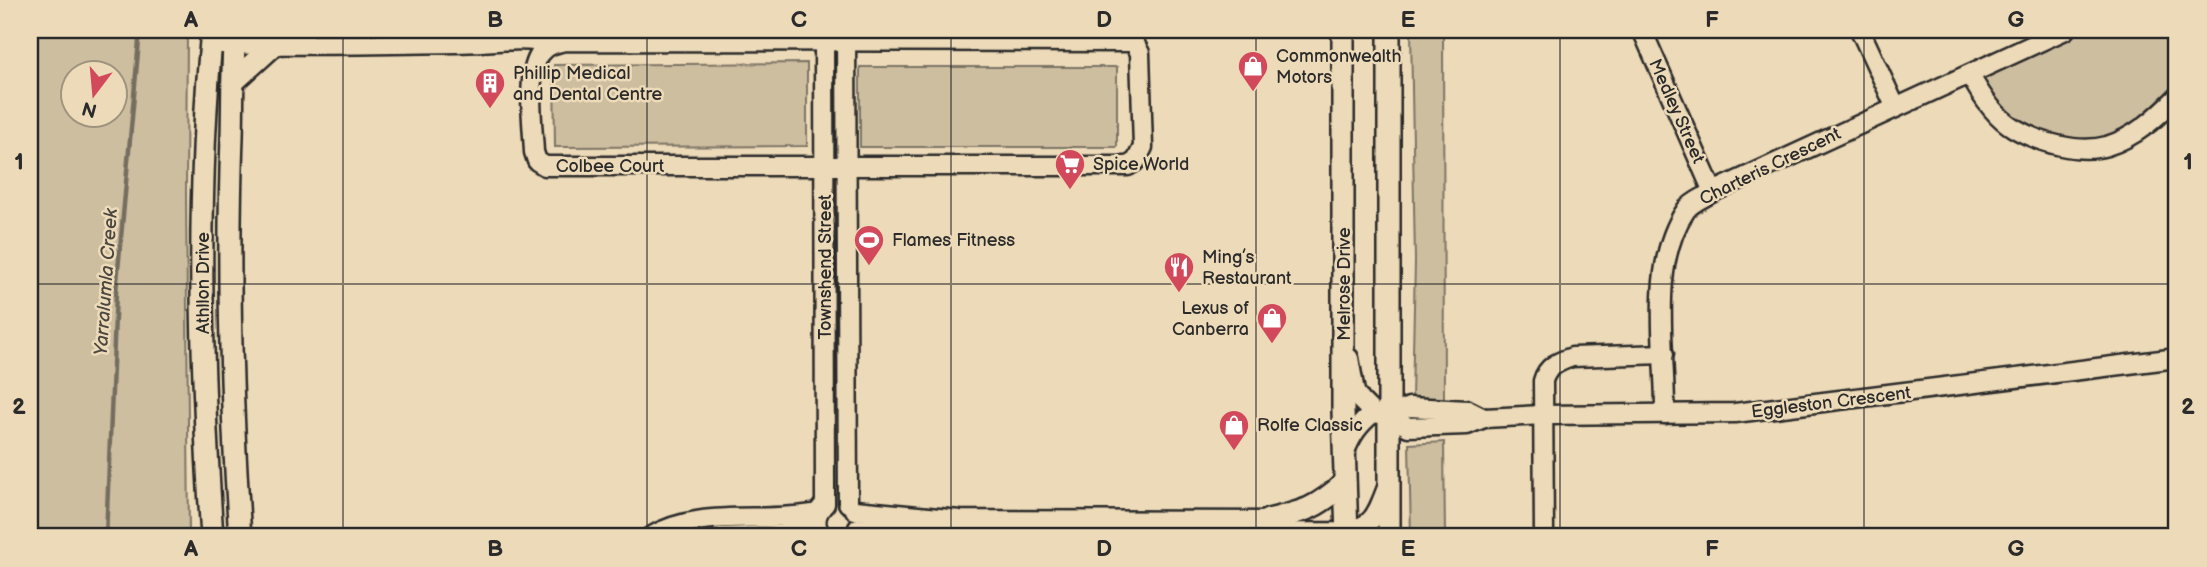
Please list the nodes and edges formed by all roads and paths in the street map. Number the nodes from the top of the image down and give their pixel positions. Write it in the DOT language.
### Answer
graph roads {
  1 [pos="1343,30"];
  2 [pos="1389,30"];
  3 [pos="1642,30"];
  4 [pos="1860,30"];
  5 [pos="2065,30"];
  6 [pos="824,36"];
  7 [pos="846,36"];
  8 [pos="211,37"];
  9 [pos="235,37"];
  10 [pos="269,37"];
  11 [pos="497,42"];
  12 [pos="552,44"];
  13 [pos="532,71"];
  14 [pos="1970,75"];
  15 [pos="233,82"];
  16 [pos="2177,97"];
  17 [pos="1895,106"];
  18 [pos="824,166"];
  19 [pos="847,166"];
  20 [pos="1713,192"];
  21 [pos="1344,345"];
  22 [pos="1664,354"];
  23 [pos="2177,358"];
  24 [pos="1381,414"];
  25 [pos="1665,414"];
  26 [pos="1543,415"];
  27 [pos="1344,454"];
  28 [pos="1390,480"];
  29 [pos="1345,482"];
  30 [pos="851,506"];
  31 [pos="1268,520"];
  32 [pos="821,521"];
  33 [pos="855,533"];
  34 [pos="1226,535"];
  35 [pos="1350,535"];
  36 [pos="212,537"];
  37 [pos="240,537"];
  38 [pos="650,537"];
  39 [pos="720,537"];
  40 [pos="1389,537"];
  41 [pos="1544,537"];
  1 -- 21 [label="main road, Melrose Drive"];
  2 -- 24 [label="main road"];
  3 -- 20 [label="street, Medley Street"];
  4 -- 17 [label="street"];
  5 -- 14 [label="street, Charteris Crescent"];
  6 -- 7 [label="street, Colbee Court"];
  6 -- 12 [label="street, Colbee Court"];
  6 -- 18 [label="street, Townshend Street"];
  7 -- 19 [label="street, Townshend Street"];
  7 -- 19 [label="street, Colbee Court"];
  8 -- 9 [label="street, Colbee Court"];
  8 -- 36 [label="main road, Athllon Drive"];
  9 -- 10 [label="street, Colbee Court"];
  9 -- 15 [label="main road, Athllon Drive"];
  10 -- 11 [label="street, Colbee Court"];
  10 -- 15 [label="main road"];
  11 -- 12 [label="street, Colbee Court"];
  11 -- 13 [label="street"];
  12 -- 13 [label="street"];
  13 -- 18 [label="street, Colbee Court"];
  14 -- 16 [label="street"];
  14 -- 17 [label="street, Charteris Crescent"];
  15 -- 37 [label="main road, Athllon Drive"];
  17 -- 20 [label="street, Charteris Crescent"];
  18 -- 19 [label="street, Colbee Court"];
  18 -- 32 [label="street, Townshend Street"];
  19 -- 30 [label="street, Townshend Street"];
  20 -- 22 [label="street, Charteris Crescent"];
  21 -- 24 [label="street"];
  21 -- 27 [label="main road, Melrose Drive"];
  22 -- 25 [label="street, Charteris Crescent"];
  22 -- 26 [label="street"];
  23 -- 25 [label="street, Eggleston Crescent"];
  24 -- 26 [label="street, Eggleston Crescent"];
  24 -- 27 [label="street"];
  24 -- 28 [label="main road"];
  25 -- 26 [label="street, Eggleston Crescent"];
  26 -- 41 [label="street"];
  27 -- 29 [label="main road, Melrose Drive"];
  28 -- 35 [label="street"];
  28 -- 40 [label="main road"];
  29 -- 31 [label="main road"];
  29 -- 35 [label="main road, Melrose Drive"];
  30 -- 31 [label="street"];
  30 -- 32 [label="street"];
  30 -- 33 [label="street, Townshend Street"];
  31 -- 35 [label="street"];
  32 -- 38 [label="street"];
  32 -- 39 [label="street"];
  33 -- 34 [label="street"];
  34 -- 35 [label="street"];
}
